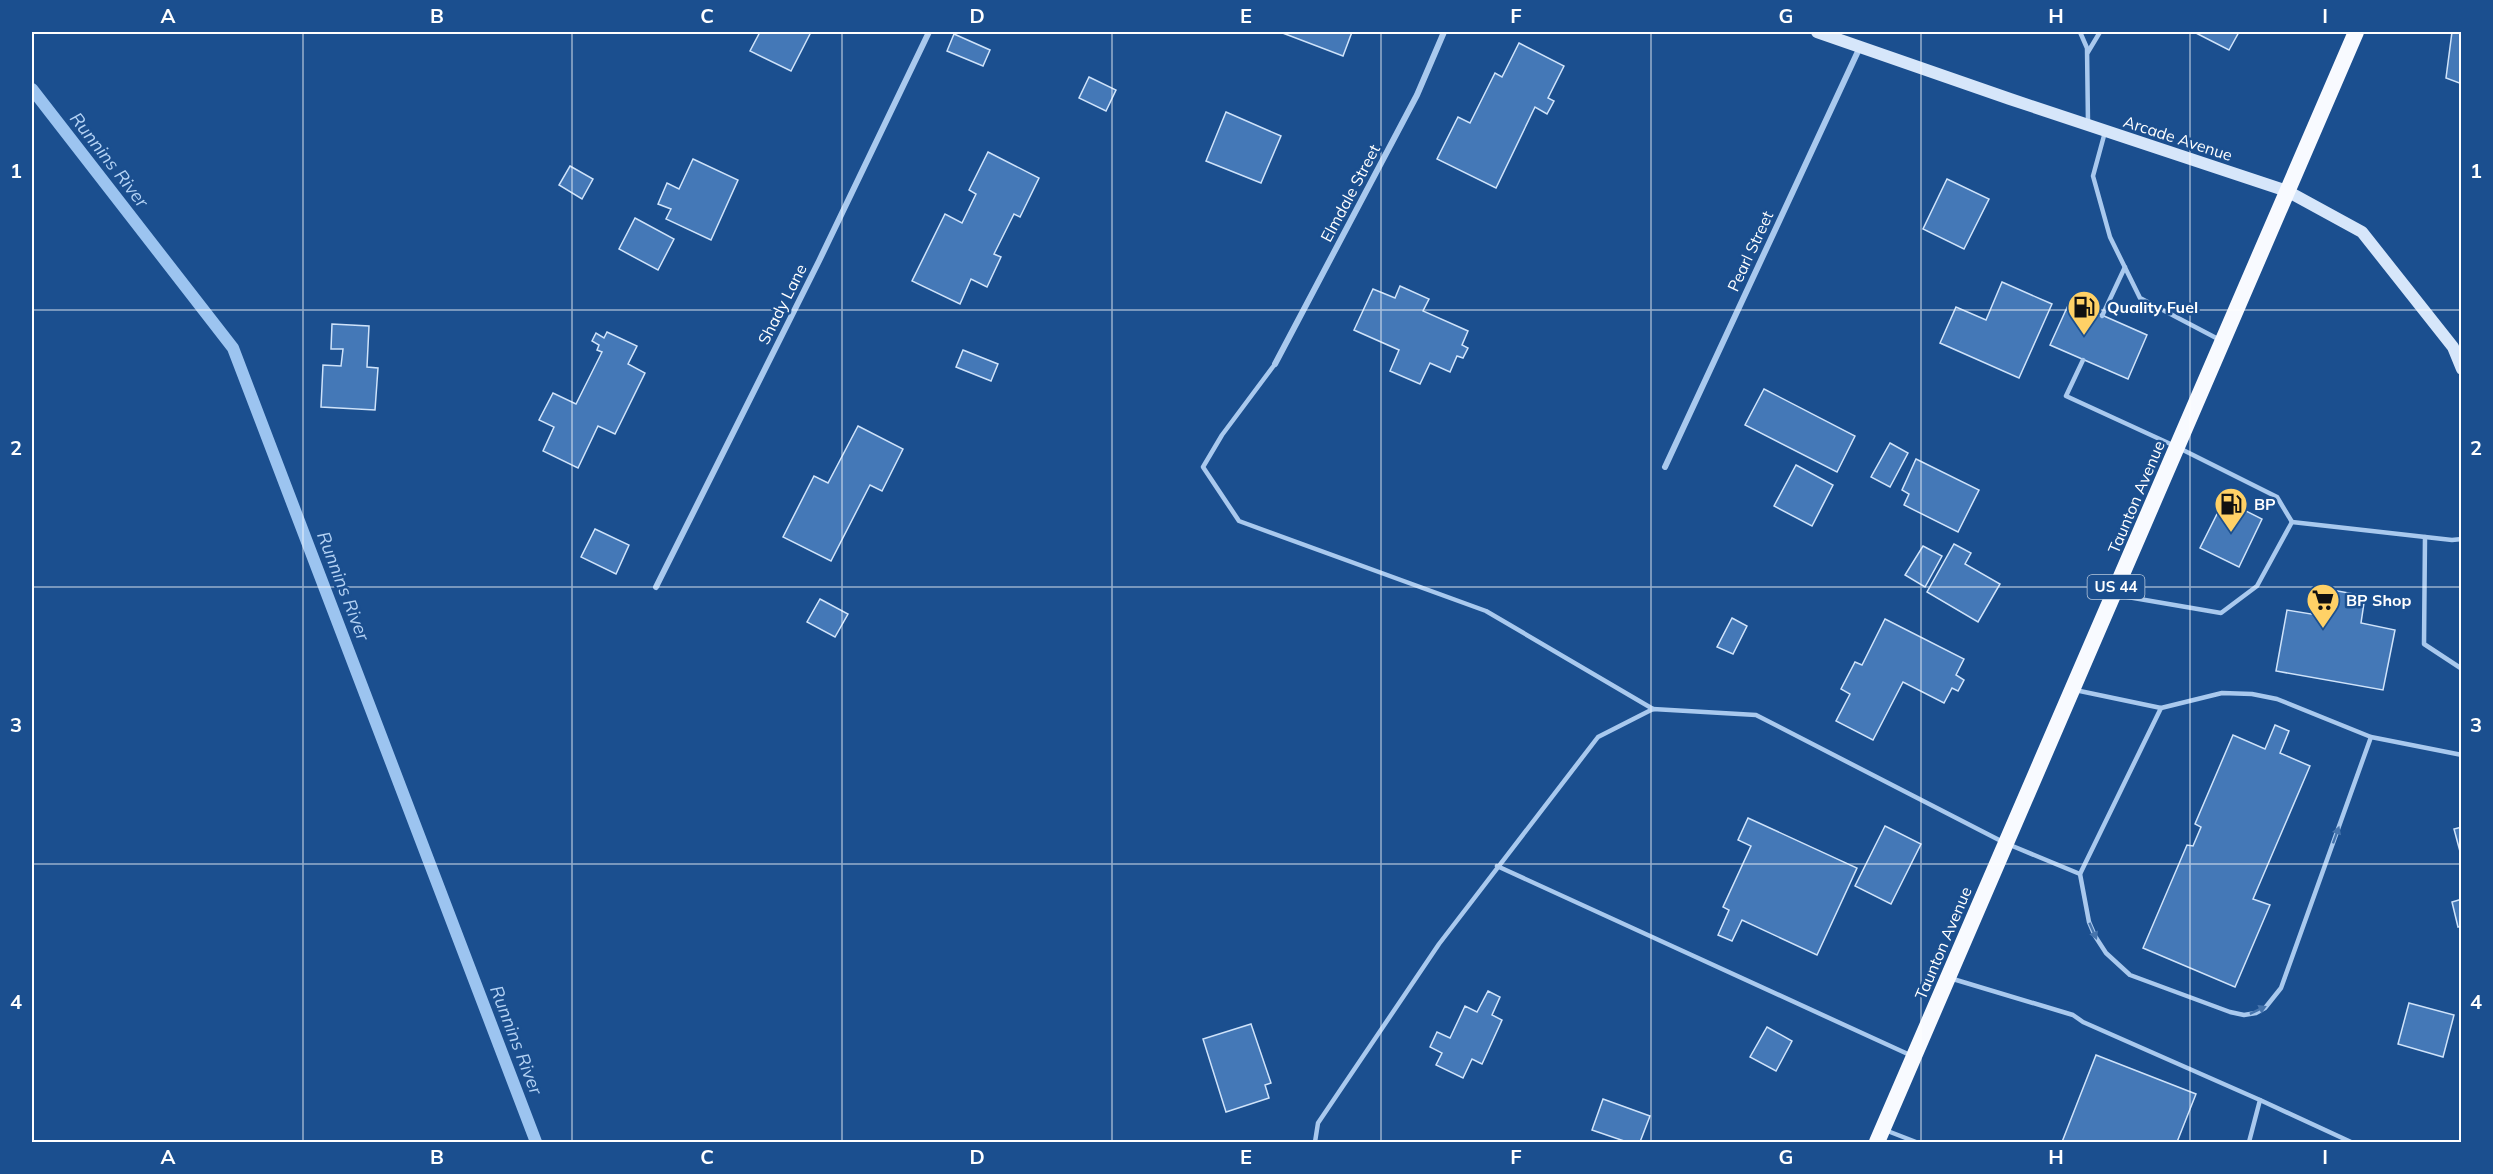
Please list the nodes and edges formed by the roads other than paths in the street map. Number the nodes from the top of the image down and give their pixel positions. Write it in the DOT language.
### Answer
graph roads {
  1 [pos="928,32"];
  2 [pos="1444,32"];
  3 [pos="1817,32"];
  4 [pos="2080,32"];
  5 [pos="2100,32"];
  6 [pos="2356,32"];
  7 [pos="1860,47"];
  8 [pos="2087,55"];
  9 [pos="2088,125"];
  10 [pos="2105,131"];
  11 [pos="2287,191"];
  12 [pos="2125,267"];
  13 [pos="2102,315"];
  14 [pos="2223,342"];
  15 [pos="2083,360"];
  16 [pos="1275,364"];
  17 [pos="2462,369"];
  18 [pos="2177,447"];
  19 [pos="1665,466"];
  20 [pos="2292,522"];
  21 [pos="2425,537"];
  22 [pos="2462,538"];
  23 [pos="656,587"];
  24 [pos="2113,594"];
  25 [pos="2462,669"];
  26 [pos="2073,689"];
  27 [pos="2161,708"];
  28 [pos="1653,710"];
  29 [pos="2371,737"];
  30 [pos="2462,755"];
  31 [pos="2006,843"];
  32 [pos="1497,866"];
  33 [pos="2080,874"];
  34 [pos="1948,978"];
  35 [pos="1914,1056"];
  36 [pos="2260,1100"];
  37 [pos="1880,1136"];
  38 [pos="1315,1143"];
  39 [pos="1916,1143"];
  40 [pos="2250,1143"];
  41 [pos="2351,1143"];
  1 -- 23 [label="street, Shady Lane"];
  2 -- 16 [label="street, Elmdale Street"];
  3 -- 7 [label="main road, Arcade Avenue"];
  4 -- 8 [label="lane"];
  5 -- 8 [label="lane"];
  6 -- 11 [label="highway, Taunton Avenue / US 44"];
  7 -- 9 [label="main road, Arcade Avenue"];
  7 -- 19 [label="street, Pearl Street"];
  8 -- 9 [label="lane"];
  9 -- 10 [label="main road, Arcade Avenue"];
  10 -- 11 [label="main road, Arcade Avenue"];
  10 -- 12 [label="lane"];
  11 -- 14 [label="highway, Taunton Avenue / US 44"];
  11 -- 17 [label="main road, Arcade Avenue"];
  12 -- 13 [label="lane"];
  12 -- 14 [label="lane"];
  14 -- 18 [label="highway, Taunton Avenue / US 44"];
  15 -- 18 [label="lane"];
  16 -- 28 [label="lane"];
  18 -- 20 [label="lane"];
  18 -- 24 [label="highway, Taunton Avenue / US 44"];
  20 -- 21 [label="lane"];
  20 -- 24 [label="lane"];
  21 -- 22 [label="lane"];
  21 -- 25 [label="lane"];
  24 -- 26 [label="highway, Taunton Avenue / US 44"];
  26 -- 27 [label="lane"];
  26 -- 31 [label="highway, Taunton Avenue / US 44"];
  27 -- 29 [label="lane"];
  27 -- 33 [label="lane"];
  28 -- 31 [label="lane"];
  28 -- 32 [label="lane"];
  29 -- 30 [label="lane"];
  33 -- 29 [label="lane, one-way"];
  31 -- 33 [label="lane"];
  31 -- 34 [label="highway, Taunton Avenue / US 44"];
  32 -- 35 [label="lane"];
  32 -- 38 [label="lane"];
  34 -- 35 [label="highway, Taunton Avenue / US 44"];
  34 -- 36 [label="lane"];
  35 -- 37 [label="highway, Taunton Avenue / US 44"];
  36 -- 40 [label="lane"];
  36 -- 41 [label="lane"];
  37 -- 39 [label="lane"];
}
